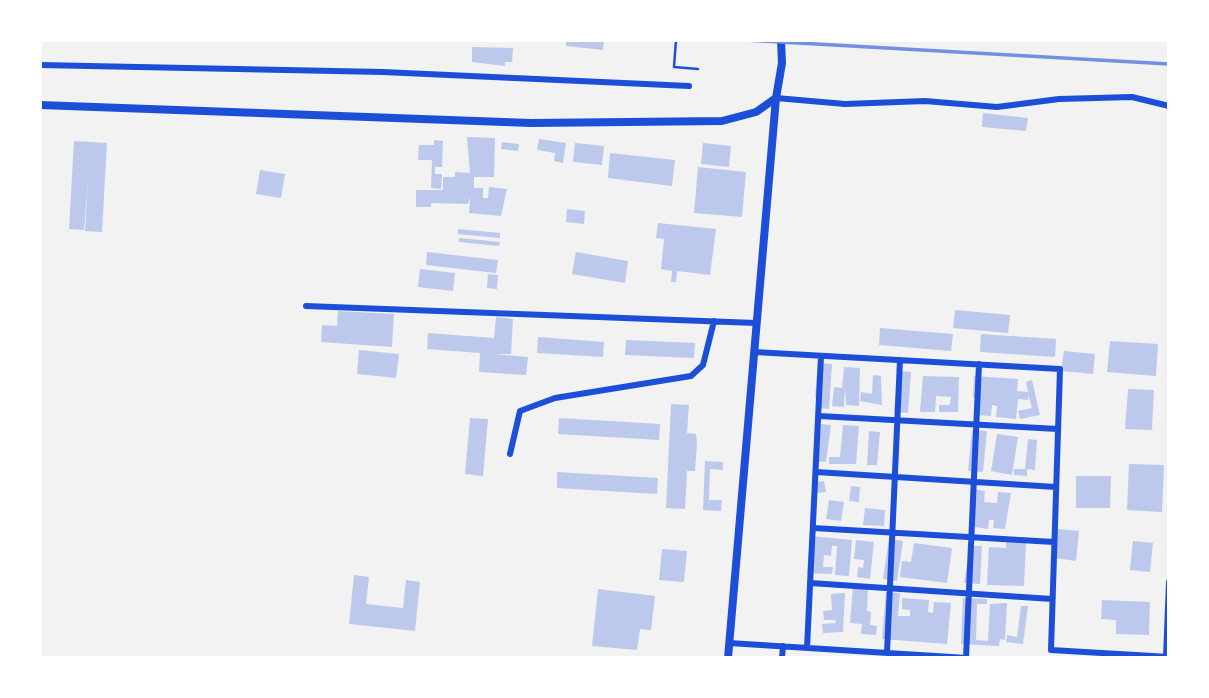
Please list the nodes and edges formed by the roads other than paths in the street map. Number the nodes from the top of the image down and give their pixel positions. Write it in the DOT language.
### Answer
graph roads {
  1 [pos="781,40"];
  2 [pos="40,65"];
  3 [pos="688,86"];
  4 [pos="776,98"];
  5 [pos="40,105"];
  6 [pos="1169,106"];
  7 [pos="306,306"];
  8 [pos="714,321"];
  9 [pos="756,323"];
  10 [pos="754,352"];
  11 [pos="821,355"];
  12 [pos="900,360"];
  13 [pos="979,364"];
  14 [pos="818,415"];
  15 [pos="897,420"];
  16 [pos="976,424"];
  17 [pos="1058,429"];
  18 [pos="510,454"];
  19 [pos="816,472"];
  20 [pos="895,477"];
  21 [pos="974,482"];
  22 [pos="1056,487"];
  23 [pos="813,528"];
  24 [pos="892,533"];
  25 [pos="971,537"];
  26 [pos="1054,541"];
  27 [pos="1169,582"];
  28 [pos="810,583"];
  29 [pos="890,589"];
  30 [pos="969,594"];
  31 [pos="1052,599"];
  32 [pos="729,643"];
  33 [pos="783,646"];
  34 [pos="807,648"];
  35 [pos="887,653"];
  36 [pos="1051,654"];
  37 [pos="1129,656"];
  38 [pos="950,657"];
  39 [pos="1167,657"];
  40 [pos="728,658"];
  41 [pos="782,658"];
  42 [pos="966,658"];
  1 -- 4 [label="main road"];
  2 -- 3 [label="street"];
  4 -- 5 [label="main road"];
  4 -- 6 [label="street"];
  4 -- 9 [label="main road"];
  7 -- 8 [label="street"];
  8 -- 9 [label="street"];
  8 -- 18 [label="street"];
  9 -- 10 [label="main road"];
  10 -- 11 [label="street"];
  10 -- 32 [label="main road"];
  11 -- 12 [label="street"];
  11 -- 14 [label="street"];
  12 -- 13 [label="street"];
  12 -- 15 [label="street"];
  13 -- 16 [label="street"];
  13 -- 17 [label="street"];
  14 -- 15 [label="street"];
  14 -- 19 [label="street"];
  15 -- 16 [label="street"];
  15 -- 20 [label="street"];
  16 -- 17 [label="street"];
  16 -- 21 [label="street"];
  17 -- 22 [label="street"];
  19 -- 20 [label="street"];
  19 -- 23 [label="street"];
  20 -- 21 [label="street"];
  20 -- 24 [label="street"];
  21 -- 22 [label="street"];
  21 -- 25 [label="street"];
  22 -- 26 [label="street"];
  23 -- 24 [label="street"];
  23 -- 28 [label="street"];
  24 -- 25 [label="street"];
  24 -- 29 [label="street"];
  25 -- 26 [label="street"];
  25 -- 30 [label="street"];
  26 -- 31 [label="street"];
  27 -- 39 [label="street"];
  28 -- 29 [label="street"];
  28 -- 34 [label="street"];
  29 -- 30 [label="street"];
  29 -- 35 [label="street"];
  30 -- 31 [label="street"];
  30 -- 42 [label="street"];
  31 -- 36 [label="street"];
  32 -- 33 [label="street"];
  32 -- 40 [label="main road"];
  33 -- 34 [label="street"];
  33 -- 41 [label="street"];
  34 -- 35 [label="street"];
  35 -- 38 [label="street"];
  36 -- 37 [label="street"];
  37 -- 39 [label="street"];
  38 -- 42 [label="street"];
}
